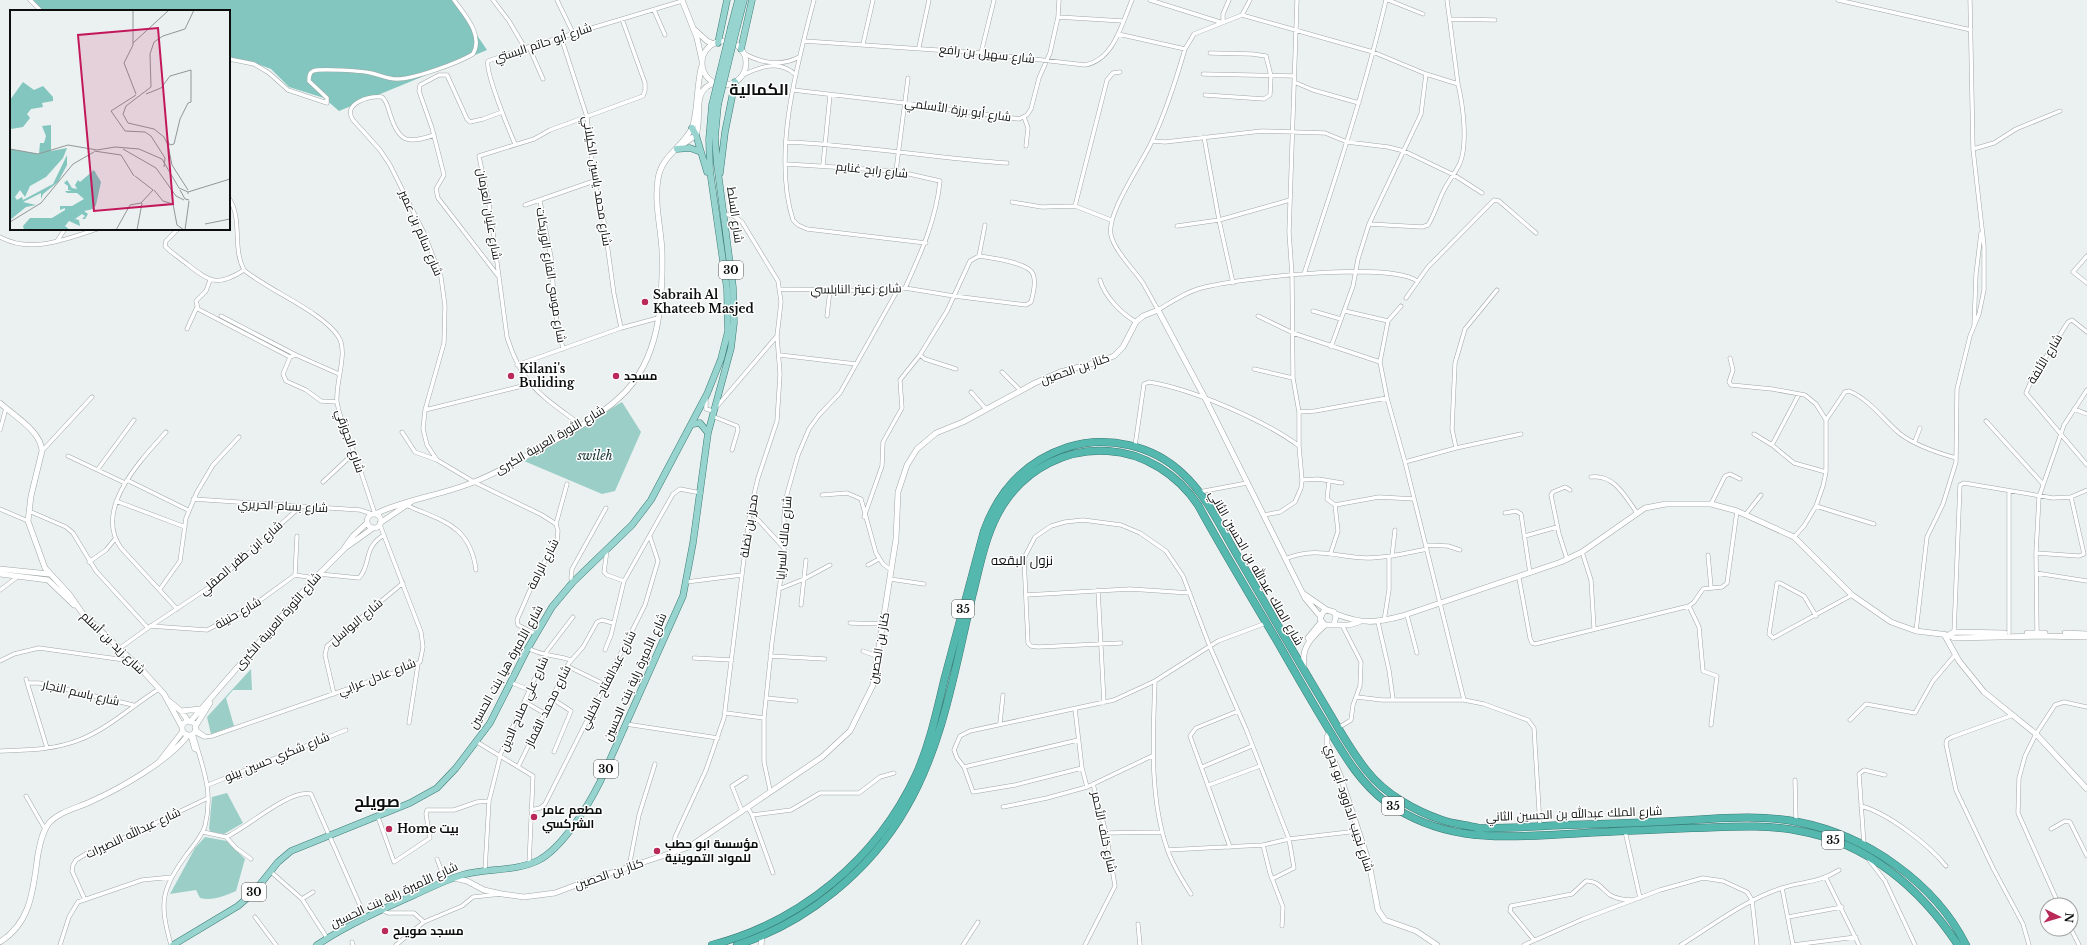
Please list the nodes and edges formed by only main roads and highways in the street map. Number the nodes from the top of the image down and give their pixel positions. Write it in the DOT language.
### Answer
graph roads {
  1 [pos="727,0"];
  2 [pos="738,0"];
  3 [pos="744,0"];
  4 [pos="752,0"];
  5 [pos="734,27"];
  6 [pos="716,43"];
  7 [pos="741,51"];
  8 [pos="735,82"];
  9 [pos="715,105"];
  10 [pos="692,128"];
  11 [pos="676,149"];
  12 [pos="701,152"];
  13 [pos="719,183"];
  14 [pos="711,188"];
  15 [pos="692,424"];
  16 [pos="708,432"];
  17 [pos="1260,596"];
  18 [pos="1253,600"];
  19 [pos="1650,822"];
  20 [pos="1668,825"];
  21 [pos="1650,830"];
  22 [pos="172,945"];
  23 [pos="317,945"];
  24 [pos="712,945"];
  25 [pos="737,945"];
  26 [pos="1958,945"];
  27 [pos="1966,945"];
  1 -- 6 [label="main road"];
  2 -- 5 [label="main road, شارع السلط / 30"];
  3 -- 5 [label="main road, شارع السلط / 30"];
  4 -- 7 [label="main road"];
  5 -- 9 [label="main road, شارع السلط / 30, bridge"];
  8 -- 13 [label="main road"];
  9 -- 13 [label="main road, شارع السلط / 30"];
  9 -- 14 [label="main road, شارع السلط / 30"];
  10 -- 12 [label="main road"];
  11 -- 12 [label="main road"];
  12 -- 14 [label="main road"];
  13 -- 16 [label="main road, شارع السلط / 30"];
  14 -- 15 [label="main road, شارع السلط / 30"];
  15 -- 16 [label="main road"];
  15 -- 22 [label="main road, شارع الأميرة هيا بنت الحسين / 30"];
  16 -- 23 [label="main road, شارع الأميرة راية بنت الحسين / 30"];
  17 -- 18 [label="highway"];
  17 -- 19 [label="highway, شارع الملك عبدالله بن الحسين الثاني / 35"];
  17 -- 24 [label="highway, شارع الملك عبدالله بن الحسين الثاني / 35"];
  18 -- 21 [label="highway, شارع الملك عبدالله بن الحسين الثاني / 35"];
  18 -- 25 [label="highway, شارع الملك عبدالله بن الحسين الثاني / 35"];
  19 -- 20 [label="highway, شارع الملك عبدالله بن الحسين الثاني / 35"];
  19 -- 21 [label="highway"];
  20 -- 21 [label="highway, شارع الملك عبدالله بن الحسين الثاني / 35"];
  20 -- 26 [label="highway, شارع الملك عبدالله بن الحسين الثاني / 35"];
  20 -- 27 [label="highway, شارع الملك عبدالله بن الحسين الثاني / 35"];
}
